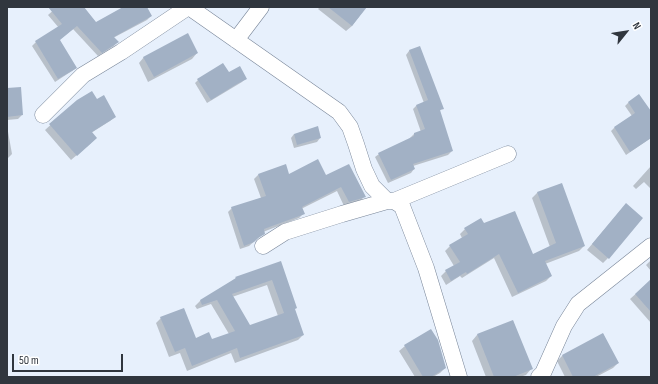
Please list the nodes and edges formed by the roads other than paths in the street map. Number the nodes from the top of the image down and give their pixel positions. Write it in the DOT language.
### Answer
graph roads {
  1 [pos="189,7"];
  2 [pos="261,7"];
  3 [pos="236,40"];
  4 [pos="43,115"];
  5 [pos="508,154"];
  6 [pos="390,201"];
  7 [pos="263,246"];
  8 [pos="651,246"];
  9 [pos="459,377"];
  10 [pos="539,377"];
  1 -- 3 [label="street"];
  1 -- 4 [label="street"];
  2 -- 3 [label="street"];
  3 -- 6 [label="street"];
  5 -- 6 [label="street"];
  6 -- 7 [label="street"];
  6 -- 9 [label="street"];
  8 -- 10 [label="street"];
}
